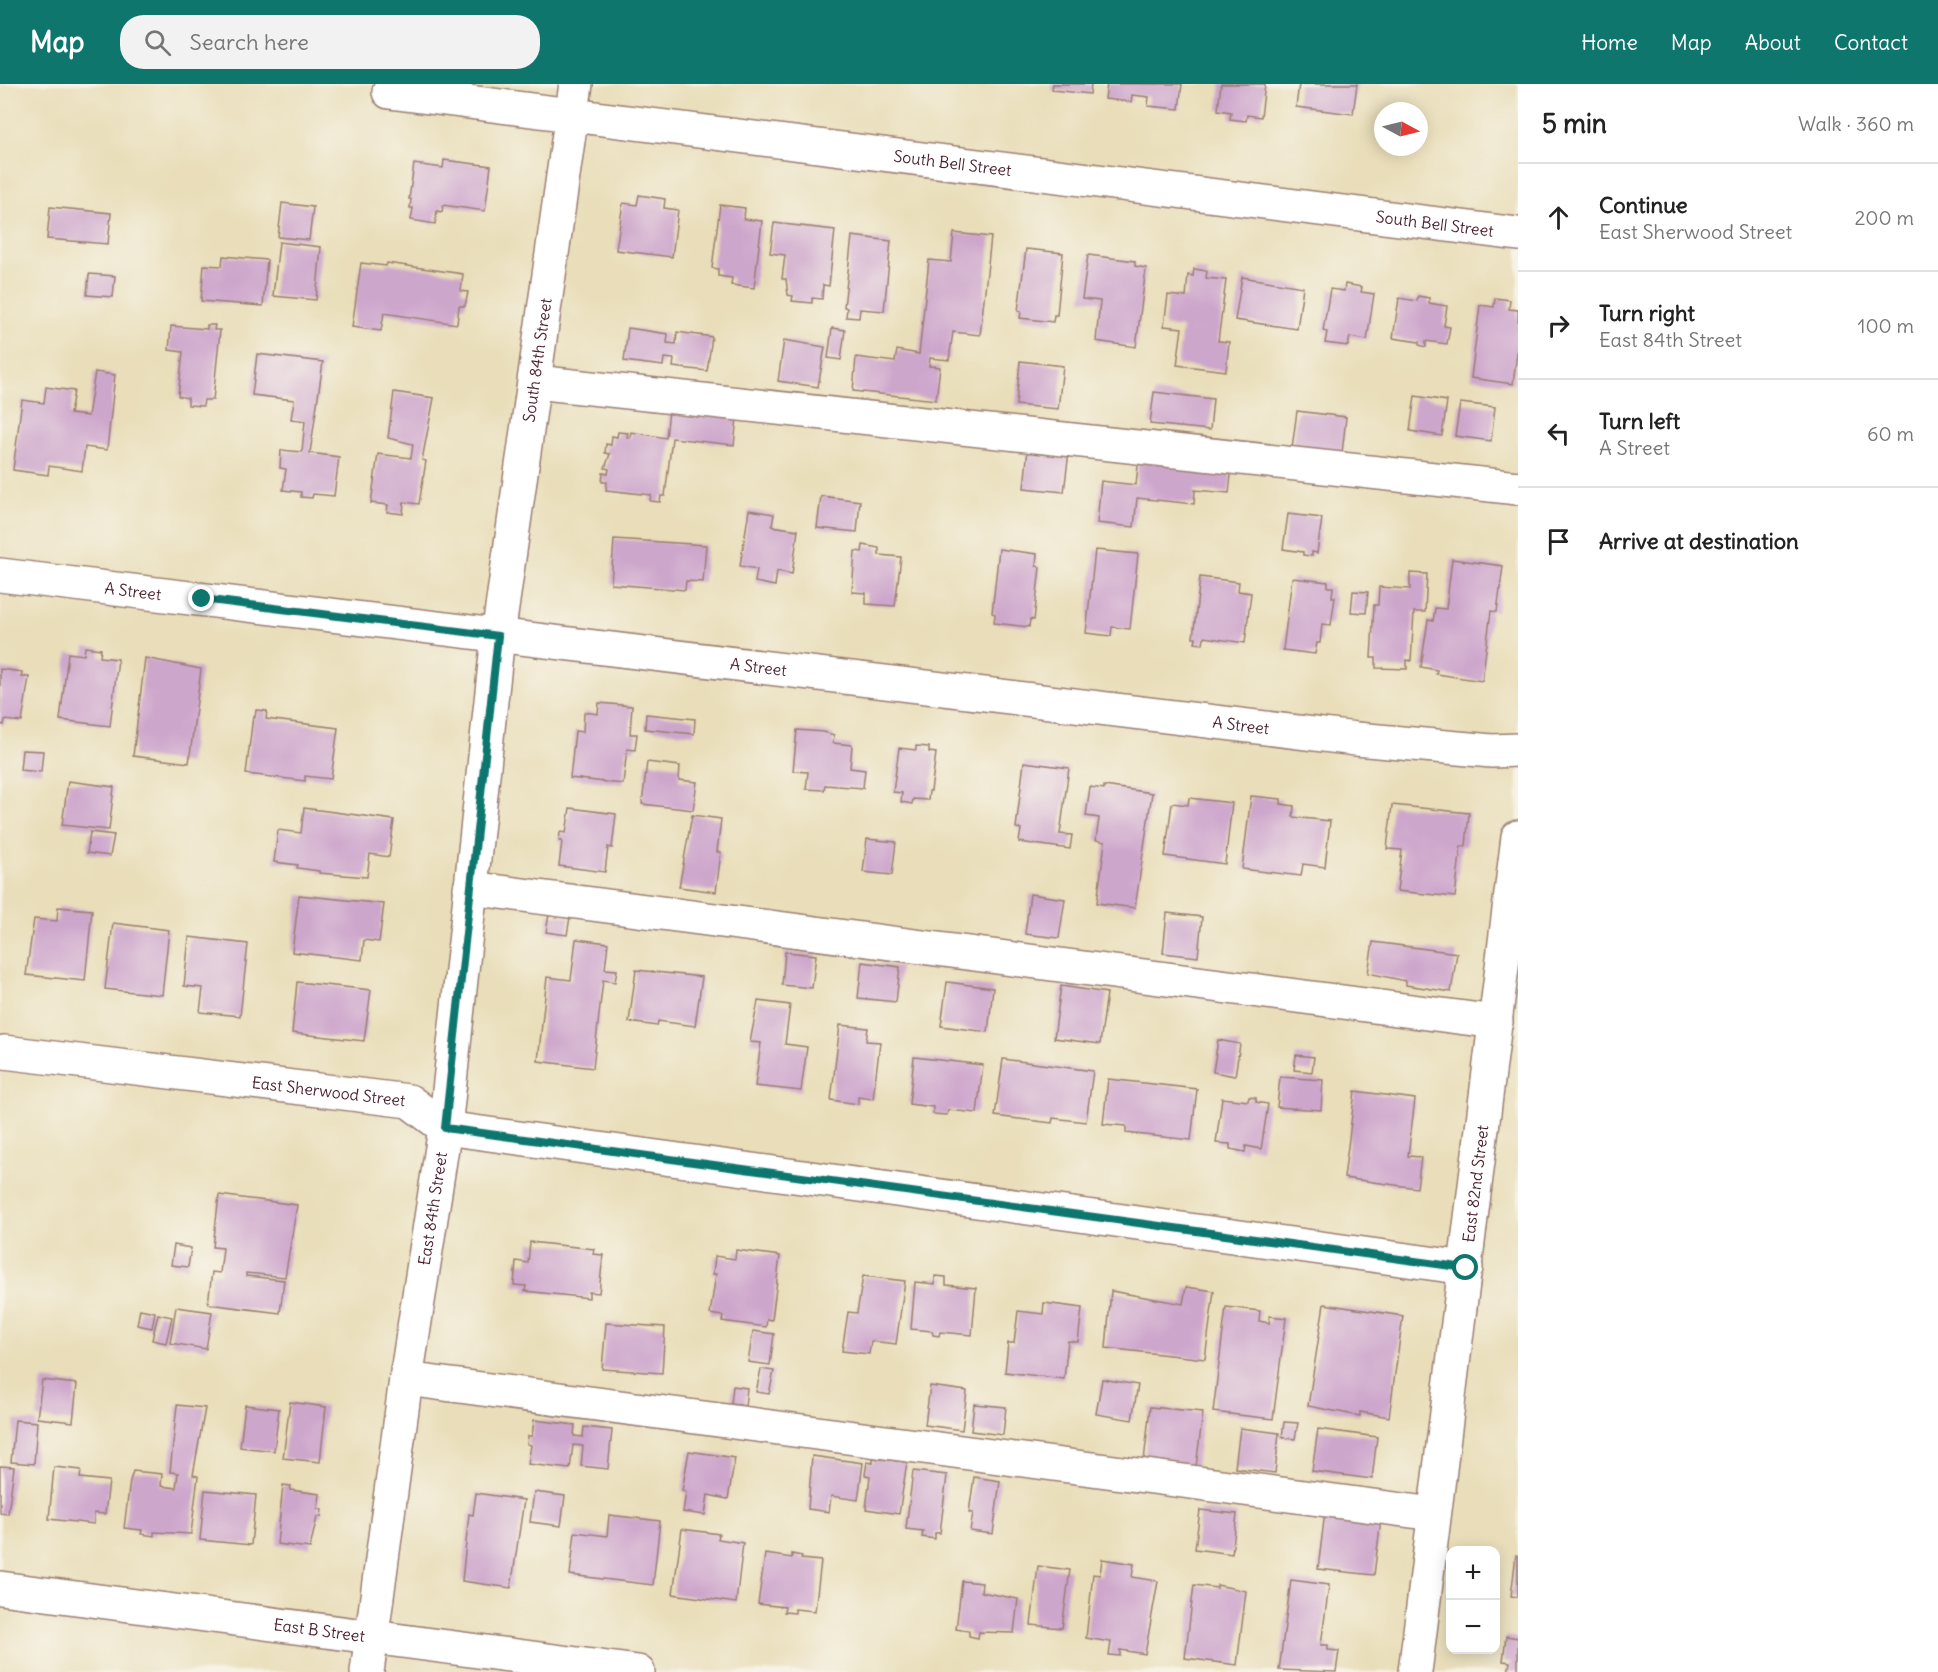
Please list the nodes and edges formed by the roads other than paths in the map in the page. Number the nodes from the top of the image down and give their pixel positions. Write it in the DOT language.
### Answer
graph roads {
  1 [pos="389,92"];
  2 [pos="574,99"];
  3 [pos="1518,234"];
  4 [pos="535,382"];
  5 [pos="1518,488"];
  6 [pos="0,575"];
  7 [pos="498,636"];
  8 [pos="1518,750"];
  9 [pos="1518,837"];
  10 [pos="470,888"];
  11 [pos="1496,1022"];
  12 [pos="4,1052"];
  13 [pos="445,1128"];
  14 [pos="1466,1268"];
  15 [pos="406,1379"];
  16 [pos="1434,1514"];
  17 [pos="0,1588"];
  18 [pos="372,1638"];
  19 [pos="368,1672"];
  20 [pos="638,1672"];
  21 [pos="1415,1672"];
  1 -- 2 [label="street, South Bell Street"];
  2 -- 3 [label="street, South Bell Street"];
  2 -- 4 [label="street, South 84th Street"];
  4 -- 5 [label="street"];
  4 -- 7 [label="street, South 84th Street"];
  6 -- 7 [label="street, A Street"];
  7 -- 8 [label="street, A Street"];
  7 -- 10 [label="street, East 84th Street"];
  9 -- 11 [label="street, East 82nd Street"];
  10 -- 11 [label="street"];
  10 -- 13 [label="street, East 84th Street"];
  11 -- 14 [label="street, East 82nd Street"];
  12 -- 13 [label="street, East Sherwood Street"];
  13 -- 14 [label="street, East Sherwood Street"];
  13 -- 15 [label="street, East 84th Street"];
  14 -- 16 [label="street, East 82nd Street"];
  15 -- 16 [label="street"];
  15 -- 18 [label="street, East 84th Street"];
  16 -- 21 [label="street, East 82nd Street"];
  17 -- 18 [label="street, East B Street"];
  18 -- 19 [label="street, East 84th Street"];
  18 -- 20 [label="street, East B Street"];
}
